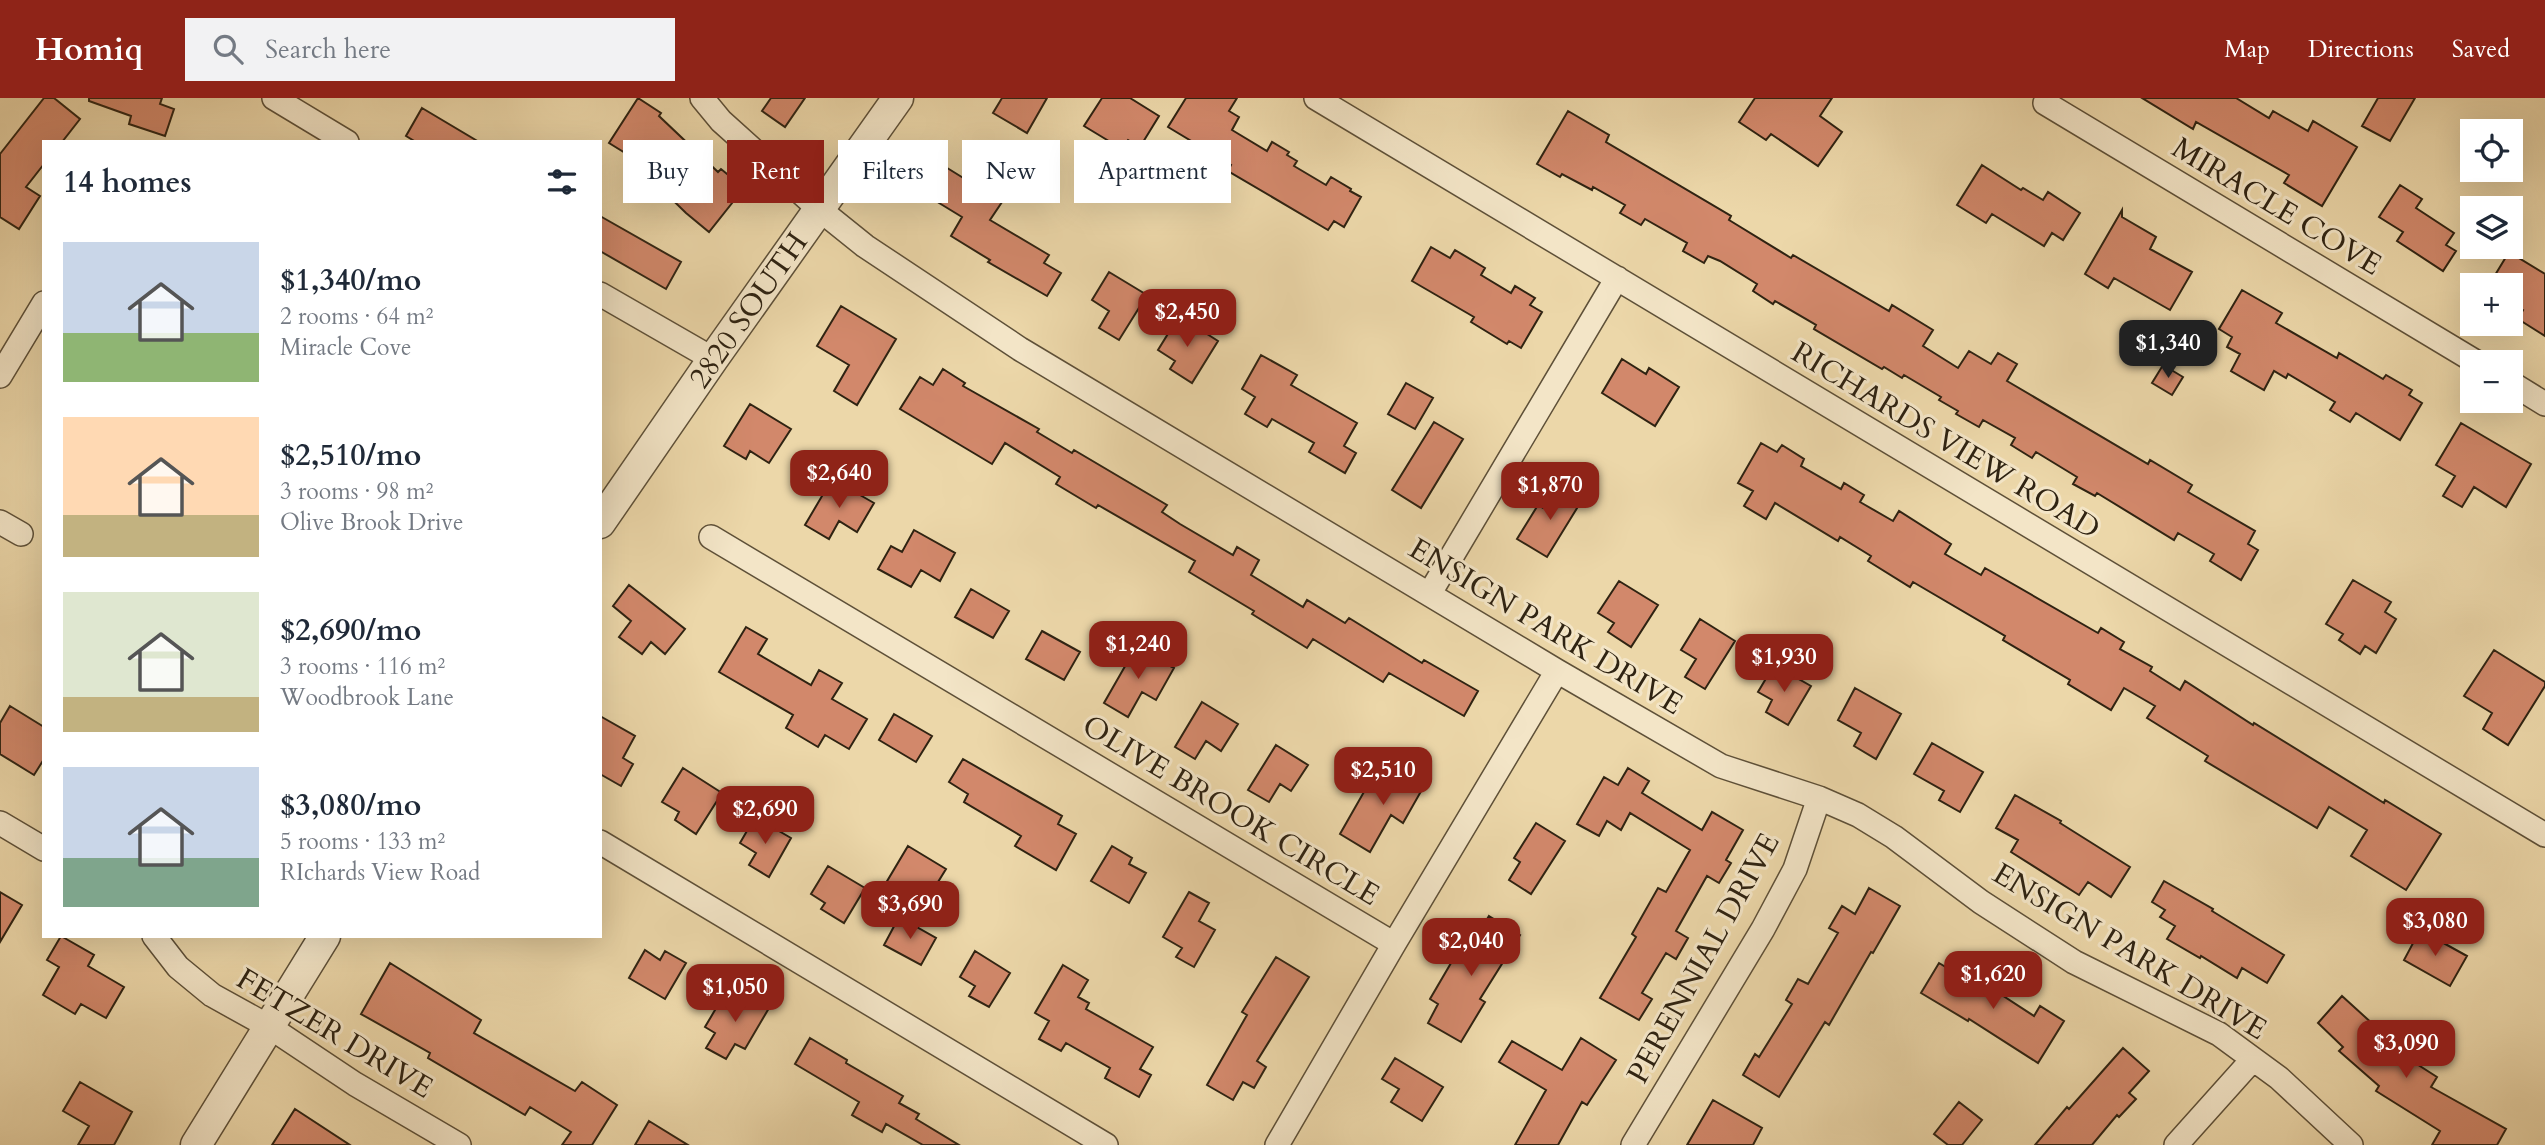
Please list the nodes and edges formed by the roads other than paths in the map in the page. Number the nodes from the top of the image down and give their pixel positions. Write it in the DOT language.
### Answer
graph roads {
  1 [pos="274,98"];
  2 [pos="702,98"];
  3 [pos="898,98"];
  4 [pos="1316,98"];
  5 [pos="2045,103"];
  6 [pos="344,140"];
  7 [pos="819,209"];
  8 [pos="1616,278"];
  9 [pos="602,295"];
  10 [pos="42,306"];
  11 [pos="2460,352"];
  12 [pos="713,359"];
  13 [pos="0,376"];
  14 [pos="2523,390"];
  15 [pos="2545,404"];
  16 [pos="602,520"];
  17 [pos="0,522"];
  18 [pos="21,534"];
  19 [pos="711,537"];
  20 [pos="1430,593"];
  21 [pos="1557,671"];
  22 [pos="1819,798"];
  23 [pos="0,823"];
  24 [pos="2545,835"];
  25 [pos="602,843"];
  26 [pos="42,848"];
  27 [pos="156,938"];
  28 [pos="325,938"];
  29 [pos="1394,944"];
  30 [pos="268,1026"];
  31 [pos="2253,1059"];
  32 [pos="196,1145"];
  33 [pos="459,1145"];
  34 [pos="1106,1145"];
  35 [pos="1277,1145"];
  36 [pos="1633,1145"];
  37 [pos="2176,1145"];
  38 [pos="2351,1145"];
  1 -- 6 [label="street"];
  2 -- 7 [label="street, ENSIGN PARK DRIVE"];
  3 -- 7 [label="street, 2820 SOUTH"];
  4 -- 8 [label="street, RICHARDS VIEW ROAD"];
  5 -- 11 [label="street, MIRACLE COVE"];
  7 -- 12 [label="street, 2820 SOUTH"];
  7 -- 20 [label="street, ENSIGN PARK DRIVE"];
  8 -- 20 [label="street"];
  8 -- 24 [label="street, RICHARDS VIEW ROAD"];
  9 -- 12 [label="street"];
  10 -- 13 [label="street"];
  12 -- 16 [label="street, 2820 SOUTH"];
  14 -- 15 [label="street"];
  17 -- 18 [label="street"];
  19 -- 29 [label="street, OLIVE BROOK CIRCLE"];
  20 -- 21 [label="street, ENSIGN PARK DRIVE"];
  21 -- 22 [label="street, ENSIGN PARK DRIVE"];
  21 -- 29 [label="street"];
  22 -- 31 [label="street, ENSIGN PARK DRIVE"];
  22 -- 36 [label="street, PERENNIAL DRIVE"];
  23 -- 26 [label="street"];
  25 -- 34 [label="street"];
  27 -- 30 [label="street, FETZER DRIVE"];
  28 -- 30 [label="street"];
  29 -- 35 [label="street"];
  30 -- 32 [label="street"];
  30 -- 33 [label="street, FETZER DRIVE"];
  31 -- 37 [label="street"];
  31 -- 38 [label="street, ENSIGN PARK DRIVE"];
}
